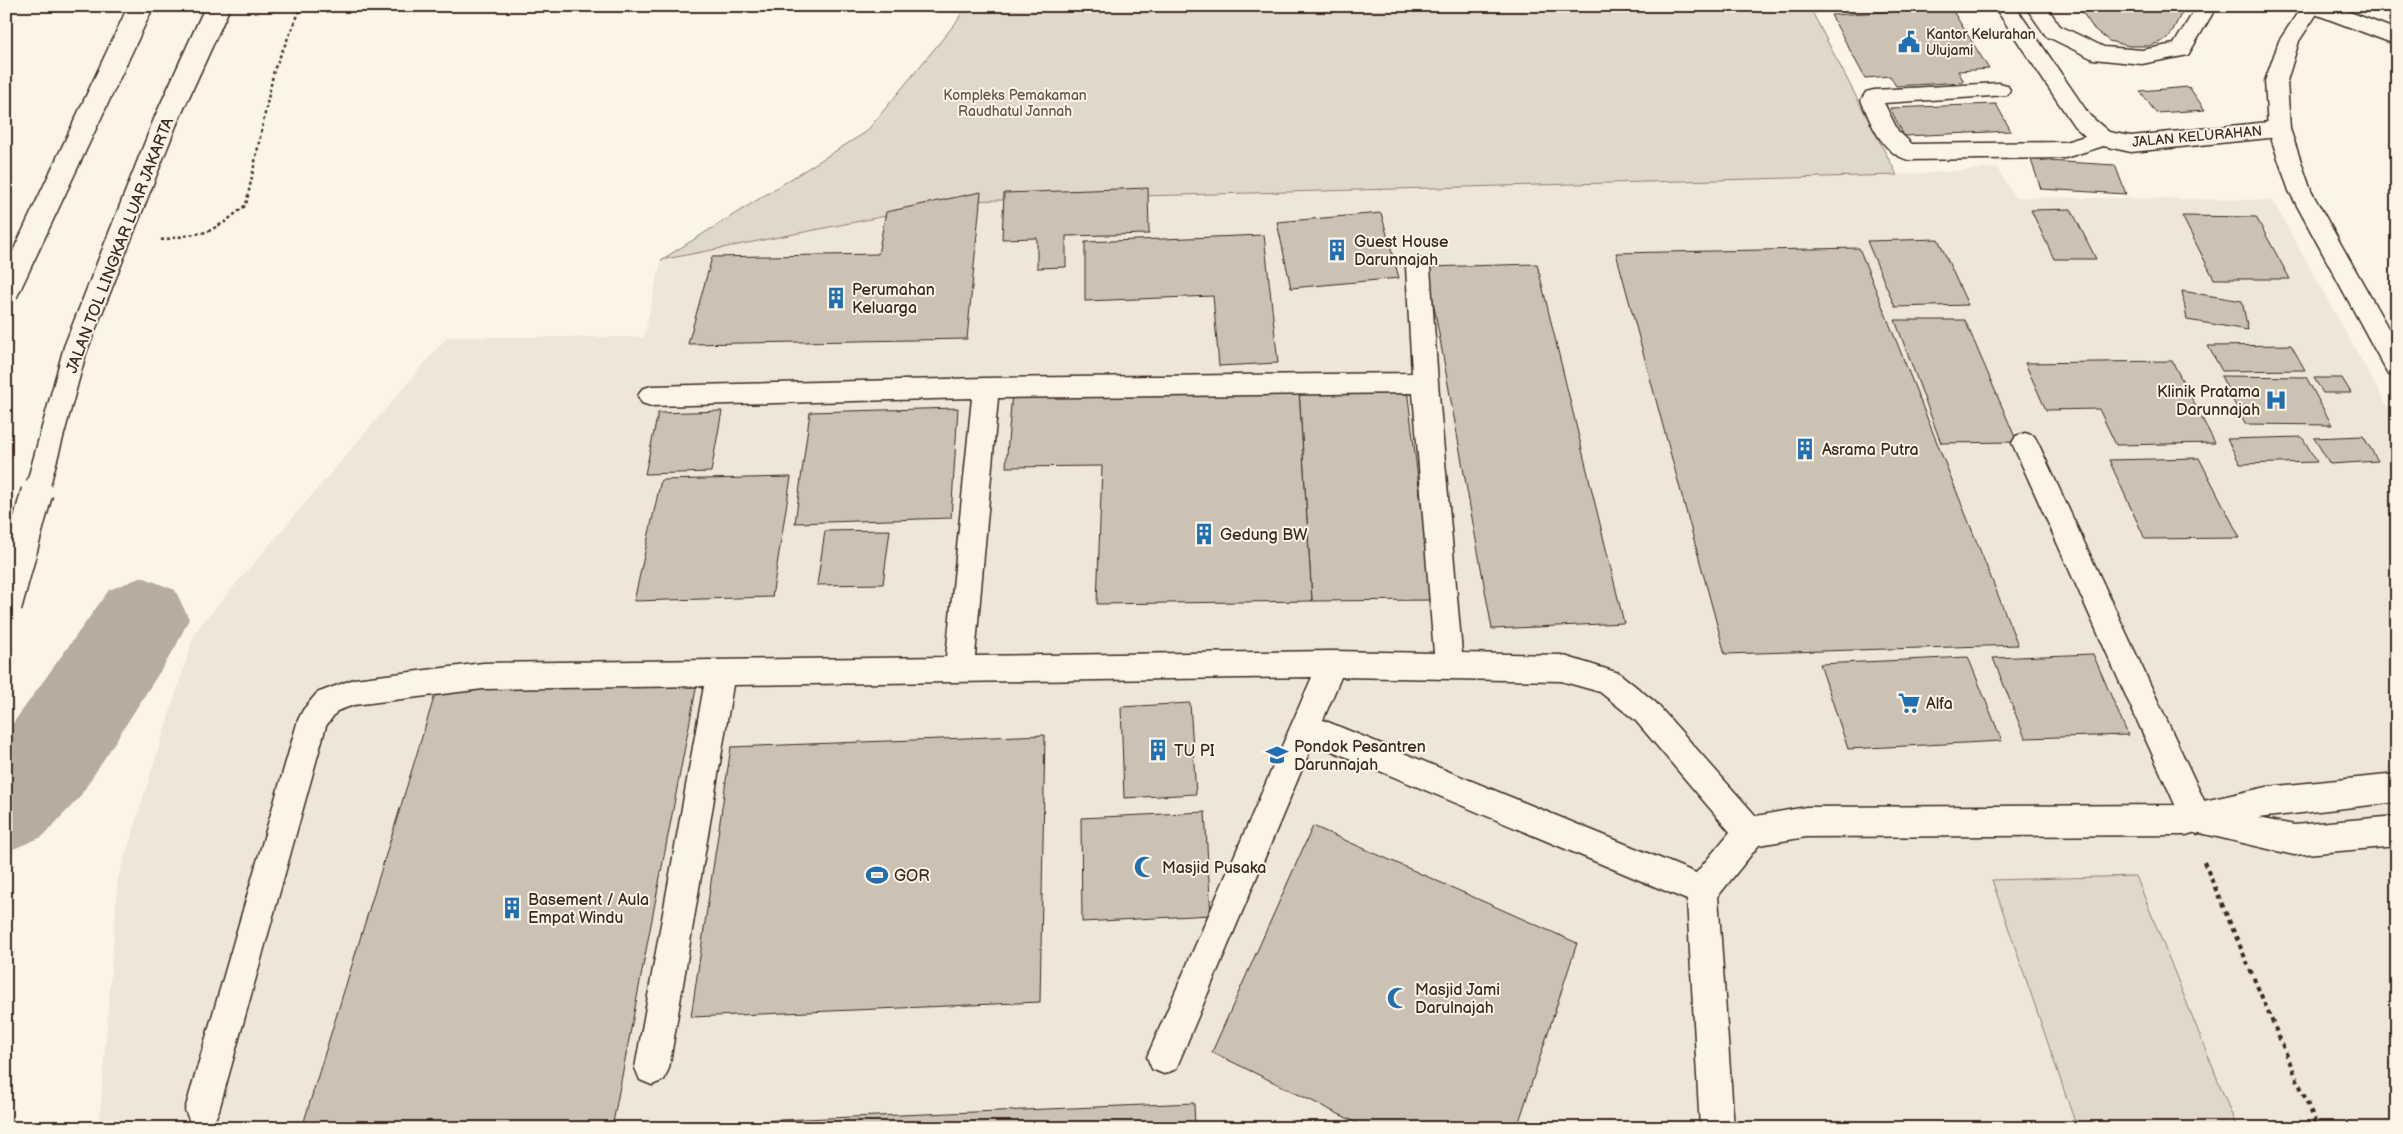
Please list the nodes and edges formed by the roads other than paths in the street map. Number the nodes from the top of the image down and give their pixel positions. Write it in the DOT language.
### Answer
graph roads {
  1 [pos="141,6"];
  2 [pos="218,6"];
  3 [pos="2004,6"];
  4 [pos="2035,6"];
  5 [pos="2207,6"];
  6 [pos="2313,6"];
  7 [pos="2396,45"];
  8 [pos="1999,90"];
  9 [pos="2279,129"];
  10 [pos="2102,139"];
  11 [pos="1418,267"];
  12 [pos="6,293"];
  13 [pos="2397,368"];
  14 [pos="1425,383"];
  15 [pos="986,388"];
  16 [pos="651,396"];
  17 [pos="2025,443"];
  18 [pos="6,606"];
  19 [pos="1332,664"];
  20 [pos="1449,665"];
  21 [pos="959,670"];
  22 [pos="721,672"];
  23 [pos="1305,726"];
  24 [pos="2397,788"];
  25 [pos="2191,820"];
  26 [pos="2397,831"];
  27 [pos="1750,832"];
  28 [pos="1702,891"];
  29 [pos="1164,1057"];
  30 [pos="652,1068"];
  31 [pos="202,1110"];
  32 [pos="1717,1128"];
  1 -- 12 [label="main road, bridge"];
  2 -- 18 [label="main road, JALAN TOL LINGKAR LUAR JAKARTA, bridge"];
  3 -- 10 [label="main road"];
  4 -- 5 [label="main road"];
  6 -- 7 [label="main road"];
  6 -- 9 [label="main road"];
  8 -- 10 [label="main road"];
  9 -- 10 [label="main road, JALAN KELURAHAN"];
  9 -- 13 [label="main road"];
  11 -- 14 [label="main road"];
  14 -- 15 [label="main road"];
  14 -- 20 [label="main road"];
  15 -- 16 [label="main road"];
  15 -- 21 [label="main road"];
  17 -- 25 [label="main road"];
  19 -- 20 [label="main road"];
  19 -- 21 [label="main road"];
  19 -- 23 [label="main road"];
  20 -- 27 [label="main road"];
  21 -- 22 [label="main road"];
  22 -- 30 [label="main road"];
  22 -- 31 [label="main road"];
  23 -- 28 [label="main road"];
  23 -- 29 [label="main road"];
  24 -- 25 [label="main road"];
  25 -- 26 [label="main road"];
  25 -- 27 [label="main road"];
  27 -- 28 [label="main road"];
  28 -- 32 [label="main road"];
}
